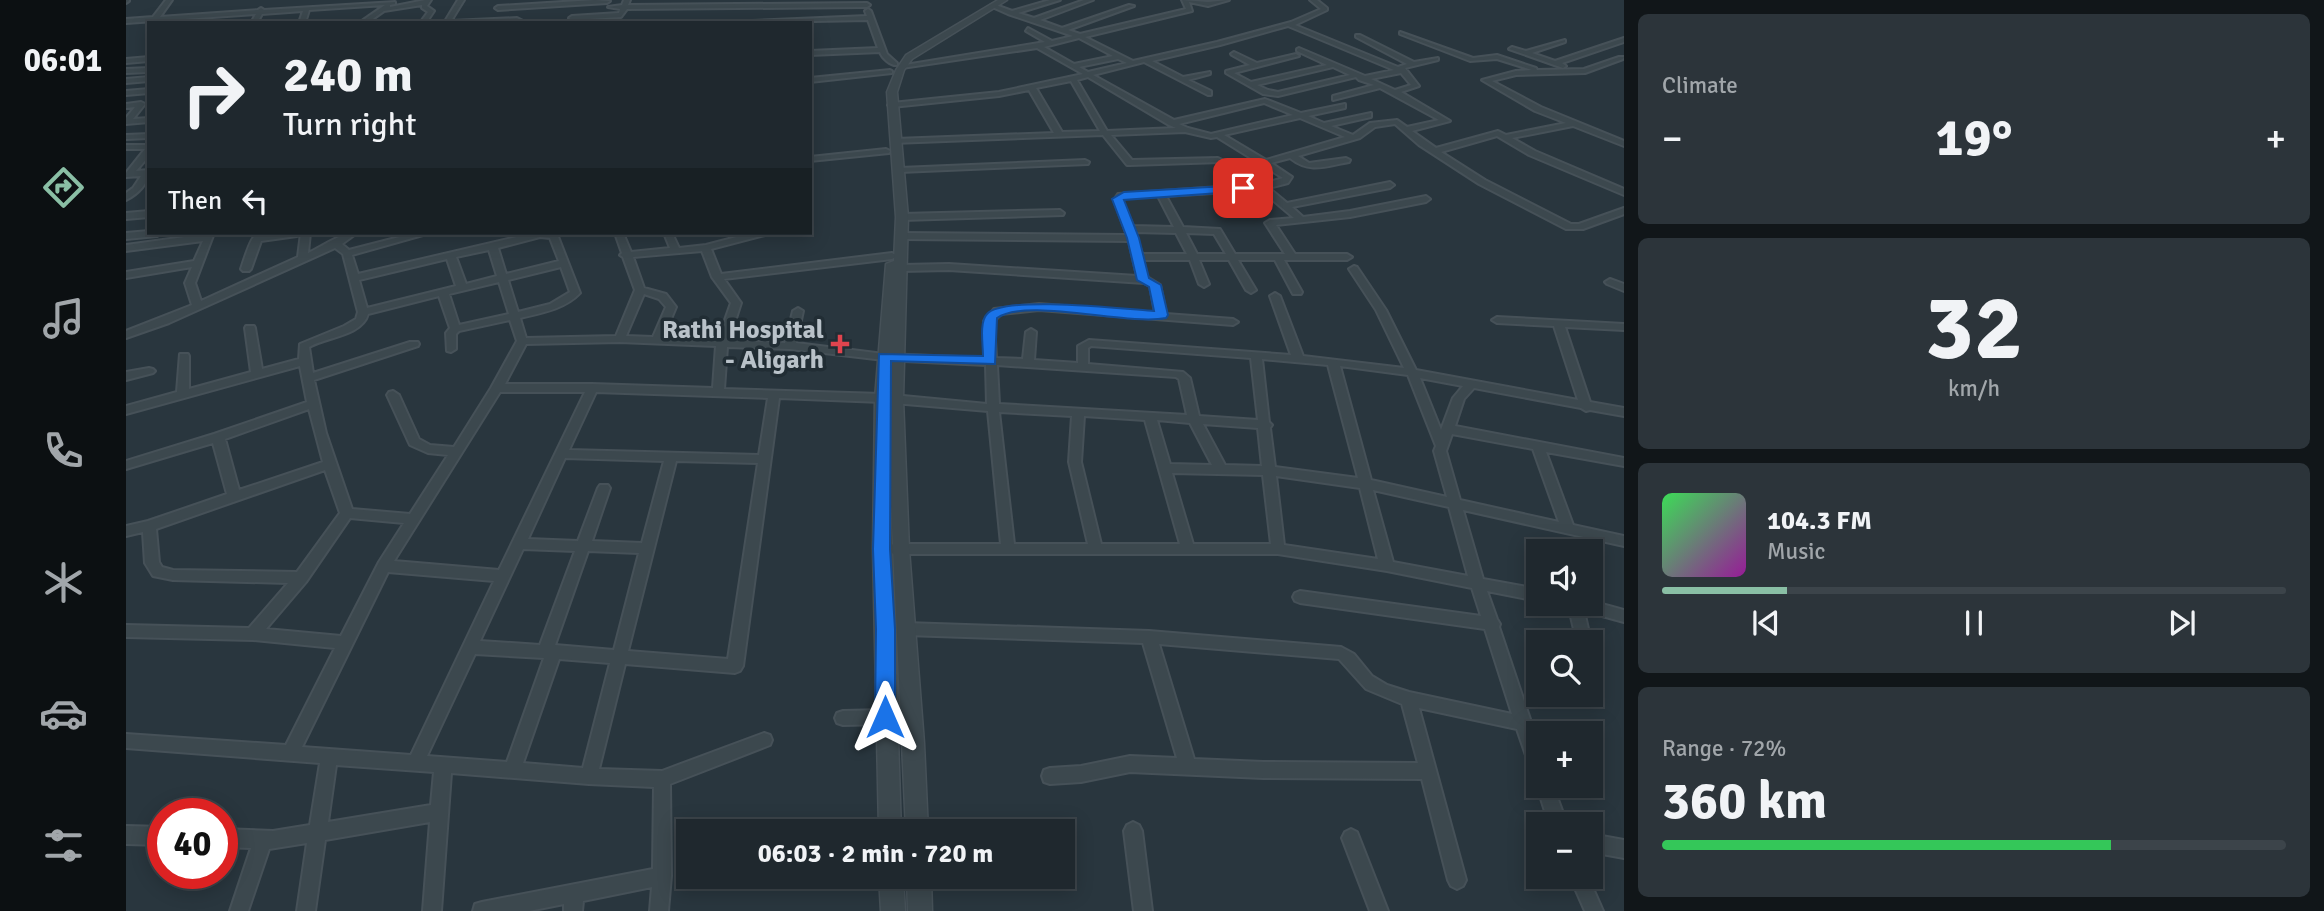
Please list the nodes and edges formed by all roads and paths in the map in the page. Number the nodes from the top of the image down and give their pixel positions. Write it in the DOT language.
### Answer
graph roads {
  1 [pos="169,0"];
  2 [pos="250,0"];
  3 [pos="286,0"];
  4 [pos="461,0"];
  5 [pos="510,0"];
  6 [pos="1057,0"];
  7 [pos="1090,0"];
  8 [pos="1186,0"];
  9 [pos="1226,0"];
  10 [pos="1312,0"];
  11 [pos="395,2"];
  12 [pos="427,2"];
  13 [pos="573,2"];
  14 [pos="867,2"];
  15 [pos="996,2"];
  16 [pos="528,3"];
  17 [pos="626,3"];
  18 [pos="684,3"];
  19 [pos="609,4"];
  20 [pos="497,5"];
  21 [pos="1131,6"];
  22 [pos="307,8"];
  23 [pos="277,9"];
  24 [pos="261,10"];
  25 [pos="380,10"];
  26 [pos="242,12"];
  27 [pos="1010,13"];
  28 [pos="192,15"];
  29 [pos="481,15"];
  30 [pos="681,15"];
  31 [pos="156,18"];
  32 [pos="869,18"];
  33 [pos="572,20"];
  34 [pos="186,21"];
  35 [pos="255,21"];
  36 [pos="303,21"];
  37 [pos="365,21"];
  38 [pos="424,21"];
  39 [pos="448,21"];
  40 [pos="519,21"];
  41 [pos="799,21"];
  42 [pos="1035,21"];
  43 [pos="127,22"];
  44 [pos="1290,23"];
  45 [pos="1028,30"];
  46 [pos="1063,30"];
  47 [pos="1402,33"];
  48 [pos="1079,36"];
  49 [pos="1358,36"];
  50 [pos="1624,40"];
  51 [pos="1563,41"];
  52 [pos="1051,43"];
  53 [pos="1038,46"];
  54 [pos="1512,48"];
  55 [pos="882,50"];
  56 [pos="1599,50"];
  57 [pos="1263,51"];
  58 [pos="812,53"];
  59 [pos="1527,53"];
  60 [pos="1234,54"];
  61 [pos="1116,57"];
  62 [pos="1623,58"];
  63 [pos="147,59"];
  64 [pos="1436,59"];
  65 [pos="1280,60"];
  66 [pos="126,61"];
  67 [pos="1147,61"];
  68 [pos="1556,63"];
  69 [pos="1132,64"];
  70 [pos="1413,64"];
  71 [pos="1072,65"];
  72 [pos="1256,65"];
  73 [pos="1332,66"];
  74 [pos="147,69"];
  75 [pos="126,71"];
  76 [pos="1403,71"];
  77 [pos="1580,71"];
  78 [pos="893,73"];
  79 [pos="1208,73"];
  80 [pos="1544,73"];
  81 [pos="1087,75"];
  82 [pos="1357,77"];
  83 [pos="147,79"];
  84 [pos="1073,79"];
  85 [pos="1183,79"];
  86 [pos="126,80"];
  87 [pos="812,80"];
  88 [pos="1250,83"];
  89 [pos="1379,86"];
  90 [pos="1032,88"];
  91 [pos="147,91"];
  92 [pos="1395,92"];
  93 [pos="126,93"];
  94 [pos="1208,93"];
  95 [pos="1336,98"];
  96 [pos="145,103"];
  97 [pos="892,104"];
  98 [pos="126,106"];
  99 [pos="1342,106"];
  100 [pos="1368,115"];
  101 [pos="1303,117"];
  102 [pos="147,120"];
  103 [pos="126,122"];
  104 [pos="1172,123"];
  105 [pos="1573,124"];
  106 [pos="1324,125"];
  107 [pos="1408,129"];
  108 [pos="1185,130"];
  109 [pos="1105,133"];
  110 [pos="1059,134"];
  111 [pos="147,136"];
  112 [pos="1220,136"];
  113 [pos="126,137"];
  114 [pos="1352,137"];
  115 [pos="1506,137"];
  116 [pos="1624,144"];
  117 [pos="891,146"];
  118 [pos="126,147"];
  119 [pos="147,147"];
  120 [pos="1434,151"];
  121 [pos="1293,156"];
  122 [pos="812,159"];
  123 [pos="1218,160"];
  124 [pos="1346,160"];
  125 [pos="1085,162"];
  126 [pos="1264,163"];
  127 [pos="900,170"];
  128 [pos="147,172"];
  129 [pos="147,173"];
  130 [pos="128,175"];
  131 [pos="1624,181"];
  132 [pos="1390,185"];
  133 [pos="1263,187"];
  134 [pos="1613,187"];
  135 [pos="1624,192"];
  136 [pos="1161,194"];
  137 [pos="126,197"];
  138 [pos="1426,199"];
  139 [pos="1285,206"];
  140 [pos="1624,211"];
  141 [pos="1060,213"];
  142 [pos="147,214"];
  143 [pos="126,216"];
  144 [pos="902,217"];
  145 [pos="1302,220"];
  146 [pos="1179,229"];
  147 [pos="1132,233"];
  148 [pos="147,234"];
  149 [pos="210,235"];
  150 [pos="284,235"];
  151 [pos="306,235"];
  152 [pos="417,235"];
  153 [pos="540,235"];
  154 [pos="552,235"];
  155 [pos="620,235"];
  156 [pos="669,235"];
  157 [pos="126,236"];
  158 [pos="743,236"];
  159 [pos="902,236"];
  160 [pos="345,238"];
  161 [pos="493,246"];
  162 [pos="126,248"];
  163 [pos="706,248"];
  164 [pos="676,252"];
  165 [pos="347,253"];
  166 [pos="625,255"];
  167 [pos="451,256"];
  168 [pos="1139,257"];
  169 [pos="1233,257"];
  170 [pos="1278,257"];
  171 [pos="1292,257"];
  172 [pos="1347,257"];
  173 [pos="1194,258"];
  174 [pos="303,259"];
  175 [pos="897,262"];
  176 [pos="197,263"];
  177 [pos="564,263"];
  178 [pos="246,269"];
  179 [pos="1354,269"];
  180 [pos="126,275"];
  181 [pos="502,277"];
  182 [pos="718,277"];
  183 [pos="353,278"];
  184 [pos="1143,280"];
  185 [pos="1609,282"];
  186 [pos="1204,284"];
  187 [pos="462,288"];
  188 [pos="1624,288"];
  189 [pos="640,290"];
  190 [pos="1251,290"];
  191 [pos="443,292"];
  192 [pos="1297,292"];
  193 [pos="1275,296"];
  194 [pos="197,305"];
  195 [pos="799,311"];
  196 [pos="363,312"];
  197 [pos="1161,315"];
  198 [pos="513,317"];
  199 [pos="1497,320"];
  200 [pos="1233,322"];
  201 [pos="1558,323"];
  202 [pos="1624,327"];
  203 [pos="250,328"];
  204 [pos="455,329"];
  205 [pos="1031,332"];
  206 [pos="126,335"];
  207 [pos="620,339"];
  208 [pos="657,340"];
  209 [pos="523,341"];
  210 [pos="414,344"];
  211 [pos="722,344"];
  212 [pos="790,346"];
  213 [pos="451,349"];
  214 [pos="1256,355"];
  215 [pos="184,356"];
  216 [pos="891,357"];
  217 [pos="1298,358"];
  218 [pos="990,361"];
  219 [pos="302,362"];
  220 [pos="1333,362"];
  221 [pos="1028,363"];
  222 [pos="1083,366"];
  223 [pos="149,371"];
  224 [pos="1412,372"];
  225 [pos="257,375"];
  226 [pos="126,376"];
  227 [pos="309,379"];
  228 [pos="1470,385"];
  229 [pos="497,388"];
  230 [pos="592,388"];
  231 [pos="718,393"];
  232 [pos="393,395"];
  233 [pos="183,396"];
  234 [pos="774,396"];
  235 [pos="889,399"];
  236 [pos="312,404"];
  237 [pos="1586,407"];
  238 [pos="993,408"];
  239 [pos="126,410"];
  240 [pos="1624,412"];
  241 [pos="1078,413"];
  242 [pos="1150,416"];
  243 [pos="1194,419"];
  244 [pos="1266,425"];
  245 [pos="1447,429"];
  246 [pos="218,437"];
  247 [pos="1441,444"];
  248 [pos="1538,446"];
  249 [pos="457,451"];
  250 [pos="561,454"];
  251 [pos="671,457"];
  252 [pos="764,459"];
  253 [pos="1624,462"];
  254 [pos="329,464"];
  255 [pos="126,465"];
  256 [pos="1165,468"];
  257 [pos="1221,470"];
  258 [pos="1270,471"];
  259 [pos="1366,484"];
  260 [pos="604,488"];
  261 [pos="234,496"];
  262 [pos="1452,502"];
  263 [pos="347,513"];
  264 [pos="414,519"];
  265 [pos="149,526"];
  266 [pos="1568,528"];
  267 [pos="126,531"];
  268 [pos="1624,541"];
  269 [pos="518,544"];
  270 [pos="583,547"];
  271 [pos="647,548"];
  272 [pos="891,549"];
  273 [pos="1278,549"];
  274 [pos="1096,550"];
  275 [pos="1188,550"];
  276 [pos="1007,551"];
  277 [pos="384,566"];
  278 [pos="1387,566"];
  279 [pos="503,576"];
  280 [pos="301,578"];
  281 [pos="1477,582"];
  282 [pos="1526,592"];
  283 [pos="1300,597"];
  284 [pos="1603,611"];
  285 [pos="1624,616"];
  286 [pos="1493,624"];
  287 [pos="906,629"];
  288 [pos="126,631"];
  289 [pos="253,634"];
  290 [pos="1149,637"];
  291 [pos="344,643"];
  292 [pos="470,647"];
  293 [pos="550,650"];
  294 [pos="619,659"];
  295 [pos="1409,699"];
  296 [pos="885,717"];
  297 [pos="844,718"];
  298 [pos="1523,723"];
  299 [pos="1526,732"];
  300 [pos="764,740"];
  301 [pos="126,741"];
  302 [pos="291,752"];
  303 [pos="329,755"];
  304 [pos="416,762"];
  305 [pos="443,765"];
  306 [pos="1188,768"];
  307 [pos="512,770"];
  308 [pos="1428,771"];
  309 [pos="589,776"];
  310 [pos="1050,776"];
  311 [pos="662,779"];
  312 [pos="439,812"];
  313 [pos="889,819"];
  314 [pos="916,819"];
  315 [pos="1133,831"];
  316 [pos="320,832"];
  317 [pos="126,835"];
  318 [pos="147,836"];
  319 [pos="238,838"];
  320 [pos="1351,838"];
  321 [pos="263,839"];
  322 [pos="1603,846"];
  323 [pos="1624,849"];
  324 [pos="662,876"];
  325 [pos="1458,880"];
  326 [pos="892,889"];
  327 [pos="919,889"];
  328 [pos="1584,889"];
  329 [pos="573,902"];
  330 [pos="239,911"];
  331 [pos="306,911"];
  332 [pos="432,911"];
  333 [pos="482,911"];
  334 [pos="659,911"];
  335 [pos="893,911"];
  336 [pos="920,911"];
  337 [pos="1143,911"];
  338 [pos="1379,911"];
  339 [pos="1594,911"];
  1 -- 31 [label="street"];
  2 -- 26 [label="street"];
  3 -- 23 [label="street"];
  4 -- 39 [label="street"];
  5 -- 20 [label="street"];
  6 -- 27 [label="street"];
  7 -- 42 [label="street"];
  8 -- 9 [label="street"];
  8 -- 48 [label="street"];
  10 -- 44 [label="street"];
  11 -- 22 [label="street"];
  11 -- 25 [label="street"];
  12 -- 25 [label="street"];
  12 -- 38 [label="street"];
  13 -- 16 [label="street"];
  13 -- 19 [label="street"];
  13 -- 33 [label="street"];
  14 -- 18 [label="street"];
  14 -- 32 [label="street"];
  15 -- 27 [label="street"];
  15 -- 78 [label="street"];
  16 -- 20 [label="street"];
  17 -- 18 [label="street"];
  17 -- 19 [label="street"];
  17 -- 33 [label="street"];
  18 -- 30 [label="street"];
  21 -- 46 [label="street"];
  22 -- 23 [label="street"];
  22 -- 36 [label="street"];
  23 -- 24 [label="street"];
  24 -- 26 [label="street"];
  24 -- 35 [label="street"];
  25 -- 37 [label="street"];
  26 -- 28 [label="street"];
  27 -- 42 [label="street"];
  28 -- 31 [label="street"];
  28 -- 34 [label="street"];
  29 -- 39 [label="street"];
  31 -- 43 [label="street"];
  32 -- 41 [label="street"];
  32 -- 55 [label="street"];
  39 -- 40 [label="street"];
  42 -- 46 [label="street"];
  44 -- 67 [label="street"];
  44 -- 76 [label="street"];
  45 -- 52 [label="street"];
  46 -- 48 [label="street"];
  47 -- 80 [label="street"];
  48 -- 52 [label="street"];
  48 -- 61 [label="street"];
  49 -- 70 [label="street"];
  50 -- 56 [label="street"];
  51 -- 59 [label="street"];
  52 -- 53 [label="street"];
  53 -- 71 [label="street"];
  53 -- 78 [label="street"];
  54 -- 59 [label="street"];
  55 -- 58 [label="street"];
  55 -- 78 [label="street"];
  56 -- 62 [label="street"];
  56 -- 68 [label="street"];
  57 -- 65 [label="street"];
  59 -- 68 [label="street"];
  60 -- 72 [label="street"];
  61 -- 69 [label="street"];
  61 -- 71 [label="street"];
  62 -- 77 [label="street"];
  63 -- 66 [label="street"];
  64 -- 70 [label="street"];
  65 -- 72 [label="street"];
  65 -- 73 [label="street"];
  67 -- 69 [label="street"];
  67 -- 85 [label="street"];
  68 -- 77 [label="street"];
  69 -- 81 [label="street"];
  70 -- 76 [label="street"];
  71 -- 81 [label="street"];
  72 -- 88 [label="street"];
  73 -- 82 [label="street"];
  73 -- 88 [label="street"];
  74 -- 75 [label="street"];
  76 -- 82 [label="street"];
  76 -- 92 [label="street"];
  77 -- 80 [label="street"];
  78 -- 87 [label="street"];
  78 -- 97 [label="street"];
  78 -- 117 [label="street"];
  79 -- 85 [label="street"];
  80 -- 105 [label="street"];
  81 -- 84 [label="street"];
  81 -- 104 [label="street"];
  82 -- 88 [label="street"];
  82 -- 89 [label="street"];
  83 -- 86 [label="street"];
  84 -- 90 [label="street"];
  84 -- 109 [label="street"];
  85 -- 94 [label="street"];
  89 -- 92 [label="street"];
  89 -- 95 [label="street"];
  90 -- 97 [label="street"];
  90 -- 110 [label="street"];
  91 -- 93 [label="street"];
  92 -- 107 [label="street"];
  96 -- 98 [label="street"];
  96 -- 103 [label="street"];
  97 -- 117 [label="street"];
  99 -- 101 [label="street"];
  100 -- 106 [label="street"];
  101 -- 104 [label="street"];
  101 -- 106 [label="street"];
  101 -- 112 [label="street"];
  102 -- 103 [label="street"];
  104 -- 108 [label="street"];
  105 -- 115 [label="street"];
  105 -- 116 [label="street"];
  106 -- 114 [label="street"];
  107 -- 114 [label="street"];
  107 -- 120 [label="street"];
  108 -- 109 [label="street"];
  108 -- 112 [label="street"];
  109 -- 110 [label="street"];
  109 -- 123 [label="street"];
  110 -- 117 [label="street"];
  111 -- 113 [label="street"];
  112 -- 126 [label="street"];
  114 -- 121 [label="street"];
  115 -- 120 [label="street"];
  115 -- 134 [label="street"];
  117 -- 122 [label="street"];
  117 -- 127 [label="street"];
  117 -- 175 [label="street"];
  118 -- 119 [label="street"];
  119 -- 130 [label="street"];
  120 -- 140 [label="street"];
  121 -- 124 [label="street"];
  121 -- 126 [label="street"];
  125 -- 127 [label="street"];
  126 -- 133 [label="street"];
  127 -- 144 [label="street"];
  128 -- 130 [label="street"];
  129 -- 137 [label="street"];
  131 -- 134 [label="street"];
  132 -- 139 [label="street"];
  133 -- 136 [label="street"];
  133 -- 139 [label="street"];
  134 -- 135 [label="street"];
  136 -- 146 [label="street"];
  136 -- 147 [label="street"];
  138 -- 145 [label="street"];
  139 -- 145 [label="street"];
  141 -- 144 [label="street"];
  142 -- 143 [label="street"];
  144 -- 159 [label="street"];
  145 -- 171 [label="street"];
  146 -- 147 [label="street"];
  146 -- 169 [label="street"];
  146 -- 173 [label="street"];
  147 -- 159 [label="street"];
  147 -- 168 [label="street"];
  148 -- 157 [label="street"];
  149 -- 162 [label="street"];
  149 -- 176 [label="street"];
  150 -- 178 [label="street"];
  151 -- 174 [label="street"];
  152 -- 165 [label="street"];
  153 -- 161 [label="street"];
  154 -- 177 [label="street"];
  155 -- 166 [label="street"];
  156 -- 164 [label="street"];
  158 -- 163 [label="street"];
  159 -- 175 [label="street"];
  160 -- 165 [label="street"];
  160 -- 174 [label="street"];
  161 -- 167 [label="street"];
  161 -- 181 [label="street"];
  163 -- 164 [label="street"];
  163 -- 182 [label="street"];
  164 -- 166 [label="street"];
  165 -- 183 [label="street"];
  166 -- 189 [label="street"];
  167 -- 183 [label="street"];
  167 -- 187 [label="street"];
  168 -- 173 [label="street"];
  168 -- 184 [label="street"];
  169 -- 170 [label="street"];
  169 -- 173 [label="street"];
  169 -- 190 [label="street"];
  170 -- 171 [label="street"];
  170 -- 192 [label="street"];
  171 -- 172 [label="street"];
  173 -- 186 [label="street"];
  174 -- 194 [label="street"];
  175 -- 182 [label="street"];
  175 -- 184 [label="street"];
  175 -- 216 [label="street"];
  176 -- 180 [label="street"];
  176 -- 194 [label="street"];
  177 -- 181 [label="street"];
  177 -- 198 [label="street"];
  179 -- 224 [label="street"];
  181 -- 187 [label="street"];
  181 -- 198 [label="street"];
  182 -- 211 [label="street"];
  183 -- 196 [label="street"];
  184 -- 197 [label="street"];
  185 -- 188 [label="street"];
  187 -- 191 [label="street"];
  189 -- 207 [label="street"];
  189 -- 208 [label="street"];
  191 -- 196 [label="street"];
  191 -- 204 [label="street"];
  193 -- 217 [label="street"];
  194 -- 206 [label="street"];
  195 -- 212 [label="street"];
  196 -- 219 [label="street"];
  197 -- 200 [label="street"];
  197 -- 218 [label="street"];
  198 -- 204 [label="street"];
  198 -- 209 [label="street"];
  199 -- 201 [label="street"];
  201 -- 202 [label="street"];
  201 -- 237 [label="street"];
  203 -- 225 [label="street"];
  204 -- 213 [label="street"];
  205 -- 221 [label="street"];
  207 -- 208 [label="street"];
  207 -- 209 [label="street"];
  208 -- 211 [label="street"];
  209 -- 229 [label="street"];
  210 -- 227 [label="street"];
  211 -- 212 [label="street"];
  211 -- 231 [label="street"];
  212 -- 216 [label="street"];
  214 -- 217 [label="street"];
  214 -- 222 [label="street"];
  214 -- 244 [label="street"];
  215 -- 233 [label="street"];
  216 -- 218 [label="street"];
  216 -- 235 [label="street"];
  217 -- 220 [label="street"];
  218 -- 221 [label="street"];
  218 -- 238 [label="street"];
  219 -- 225 [label="street"];
  219 -- 227 [label="street"];
  220 -- 224 [label="street"];
  220 -- 259 [label="street"];
  221 -- 222 [label="street"];
  222 -- 243 [label="street"];
  223 -- 226 [label="street"];
  224 -- 228 [label="street"];
  224 -- 247 [label="street"];
  225 -- 233 [label="street"];
  227 -- 236 [label="street"];
  228 -- 237 [label="street"];
  228 -- 245 [label="street"];
  229 -- 230 [label="street"];
  229 -- 249 [label="street"];
  230 -- 231 [label="street"];
  230 -- 250 [label="street"];
  231 -- 234 [label="street"];
  232 -- 249 [label="street"];
  233 -- 239 [label="street"];
  234 -- 235 [label="street"];
  234 -- 252 [label="street"];
  235 -- 238 [label="street"];
  235 -- 272 [label="street"];
  236 -- 246 [label="street"];
  236 -- 254 [label="street"];
  237 -- 240 [label="street"];
  238 -- 241 [label="street"];
  238 -- 276 [label="street"];
  241 -- 242 [label="street"];
  241 -- 274 [label="street"];
  242 -- 243 [label="street"];
  242 -- 256 [label="street"];
  243 -- 244 [label="street"];
  243 -- 257 [label="street"];
  244 -- 258 [label="street"];
  245 -- 247 [label="street"];
  245 -- 248 [label="street"];
  246 -- 255 [label="street"];
  246 -- 261 [label="street"];
  247 -- 262 [label="street"];
  248 -- 253 [label="street"];
  248 -- 266 [label="street"];
  249 -- 264 [label="street"];
  250 -- 251 [label="street"];
  250 -- 269 [label="street"];
  251 -- 252 [label="street"];
  251 -- 271 [label="street"];
  252 -- 294 [label="street"];
  254 -- 261 [label="street"];
  254 -- 263 [label="street"];
  256 -- 257 [label="street"];
  256 -- 275 [label="street"];
  257 -- 258 [label="street"];
  258 -- 259 [label="street"];
  258 -- 273 [label="street"];
  259 -- 262 [label="street"];
  259 -- 278 [label="street"];
  260 -- 270 [label="street"];
  261 -- 265 [label="street"];
  262 -- 266 [label="street"];
  262 -- 281 [label="street"];
  263 -- 264 [label="street"];
  263 -- 280 [label="street"];
  264 -- 277 [label="street"];
  265 -- 267 [label="street"];
  265 -- 280 [label="street"];
  266 -- 268 [label="street"];
  269 -- 270 [label="street"];
  269 -- 279 [label="street"];
  270 -- 271 [label="street"];
  270 -- 293 [label="street"];
  271 -- 294 [label="street"];
  272 -- 276 [label="street"];
  272 -- 287 [label="street"];
  272 -- 296 [label="street"];
  273 -- 275 [label="street"];
  273 -- 278 [label="street"];
  274 -- 275 [label="street"];
  274 -- 276 [label="street"];
  277 -- 279 [label="street"];
  277 -- 291 [label="street"];
  278 -- 281 [label="street"];
  279 -- 292 [label="street"];
  280 -- 289 [label="street"];
  281 -- 282 [label="street"];
  281 -- 286 [label="street"];
  283 -- 286 [label="street"];
  284 -- 285 [label="street"];
  286 -- 298 [label="street"];
  287 -- 290 [label="street"];
  287 -- 314 [label="street"];
  288 -- 289 [label="street"];
  289 -- 291 [label="street"];
  290 -- 295 [label="street"];
  290 -- 306 [label="street"];
  291 -- 302 [label="street"];
  292 -- 293 [label="street"];
  292 -- 304 [label="street"];
  293 -- 294 [label="street"];
  293 -- 307 [label="street"];
  294 -- 309 [label="street"];
  295 -- 298 [label="street"];
  295 -- 308 [label="street"];
  296 -- 297 [label="street"];
  296 -- 313 [label="street"];
  298 -- 299 [label="street"];
  300 -- 311 [label="street"];
  301 -- 302 [label="street"];
  302 -- 303 [label="street"];
  303 -- 304 [label="street"];
  303 -- 316 [label="street"];
  304 -- 305 [label="street"];
  305 -- 307 [label="street"];
  305 -- 312 [label="street"];
  306 -- 308 [label="street"];
  306 -- 310 [label="street"];
  307 -- 309 [label="street"];
  308 -- 325 [label="street"];
  309 -- 311 [label="street"];
  311 -- 324 [label="street"];
  312 -- 316 [label="street"];
  312 -- 332 [label="street"];
  315 -- 337 [label="street"];
  316 -- 321 [label="street"];
  316 -- 331 [label="street"];
  317 -- 318 [label="street"];
  319 -- 321 [label="street"];
  320 -- 338 [label="street"];
  321 -- 330 [label="street"];
  322 -- 323 [label="street"];
  324 -- 329 [label="street"];
  324 -- 334 [label="street"];
  326 -- 335 [label="street"];
  327 -- 336 [label="street"];
  328 -- 339 [label="street"];
  329 -- 333 [label="street"];
}
